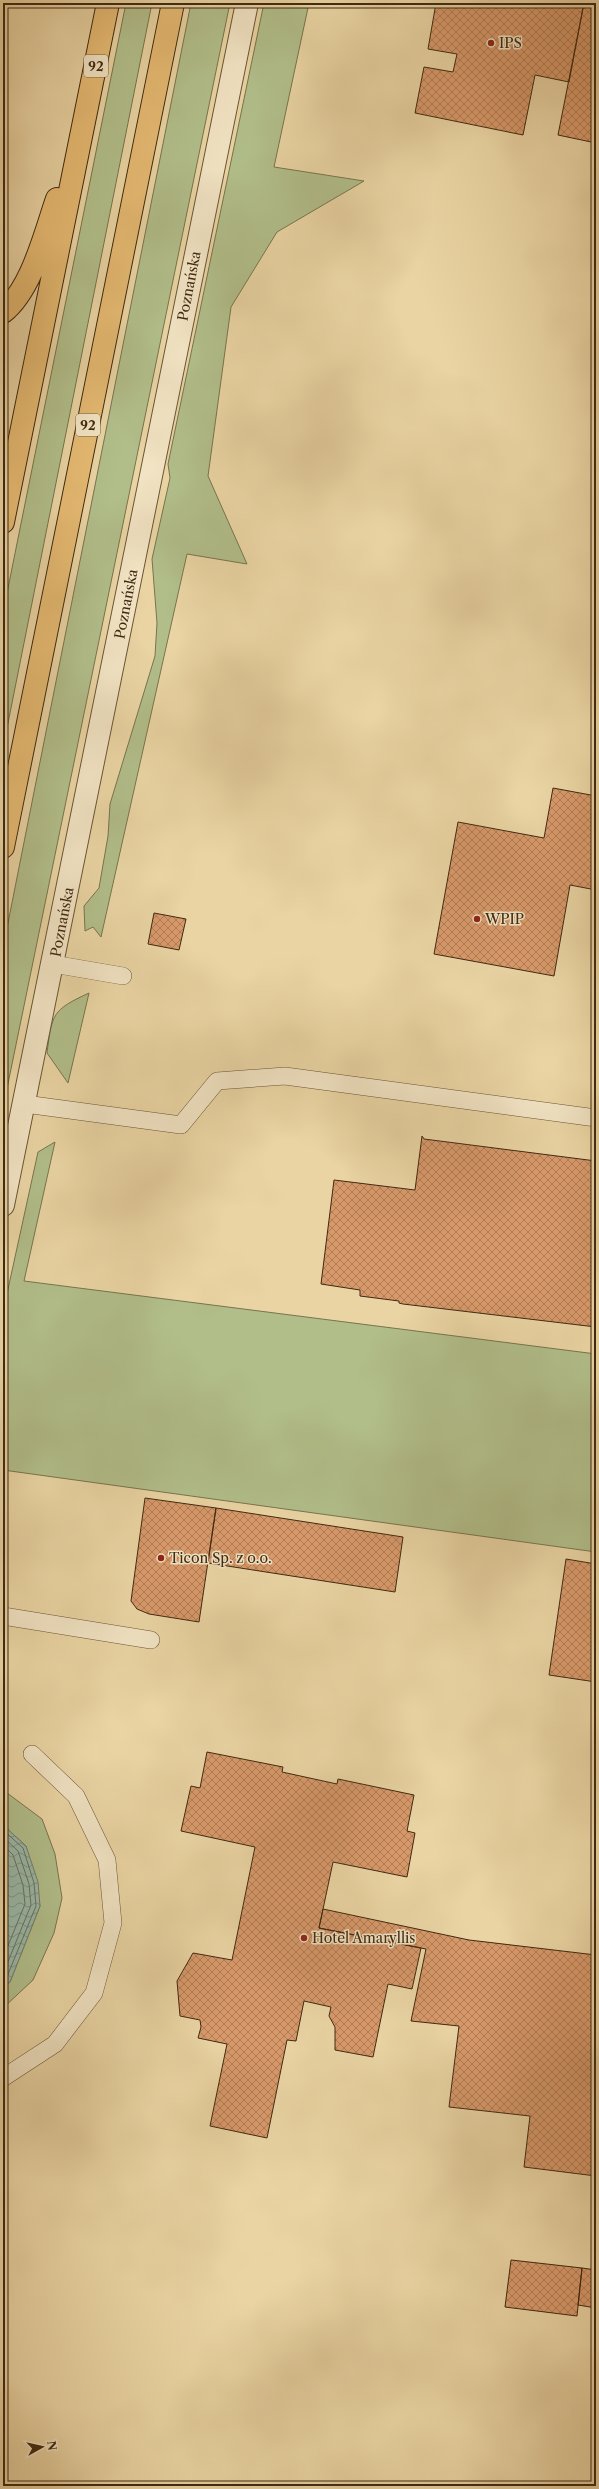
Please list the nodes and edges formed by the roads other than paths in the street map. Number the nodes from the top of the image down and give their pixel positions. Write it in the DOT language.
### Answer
graph roads {
  1 [pos="108,3"];
  2 [pos="172,3"];
  3 [pos="246,3"];
  4 [pos="83,128"];
  5 [pos="3,312"];
  6 [pos="3,522"];
  7 [pos="3,847"];
  8 [pos="53,964"];
  9 [pos="123,976"];
  10 [pos="25,1104"];
  11 [pos="596,1118"];
  12 [pos="3,1204"];
  13 [pos="3,1616"];
  14 [pos="151,1640"];
  15 [pos="32,1754"];
  16 [pos="3,2078"];
  1 -- 4 [label="main road, 92"];
  2 -- 7 [label="main road, 92"];
  3 -- 8 [label="street, Poznańska"];
  4 -- 5 [label="main road"];
  4 -- 6 [label="main road, 92"];
  8 -- 9 [label="lane"];
  8 -- 10 [label="street, Poznańska"];
  10 -- 11 [label="lane"];
  10 -- 12 [label="street, Poznańska"];
  13 -- 14 [label="lane"];
  15 -- 16 [label="lane"];
}
